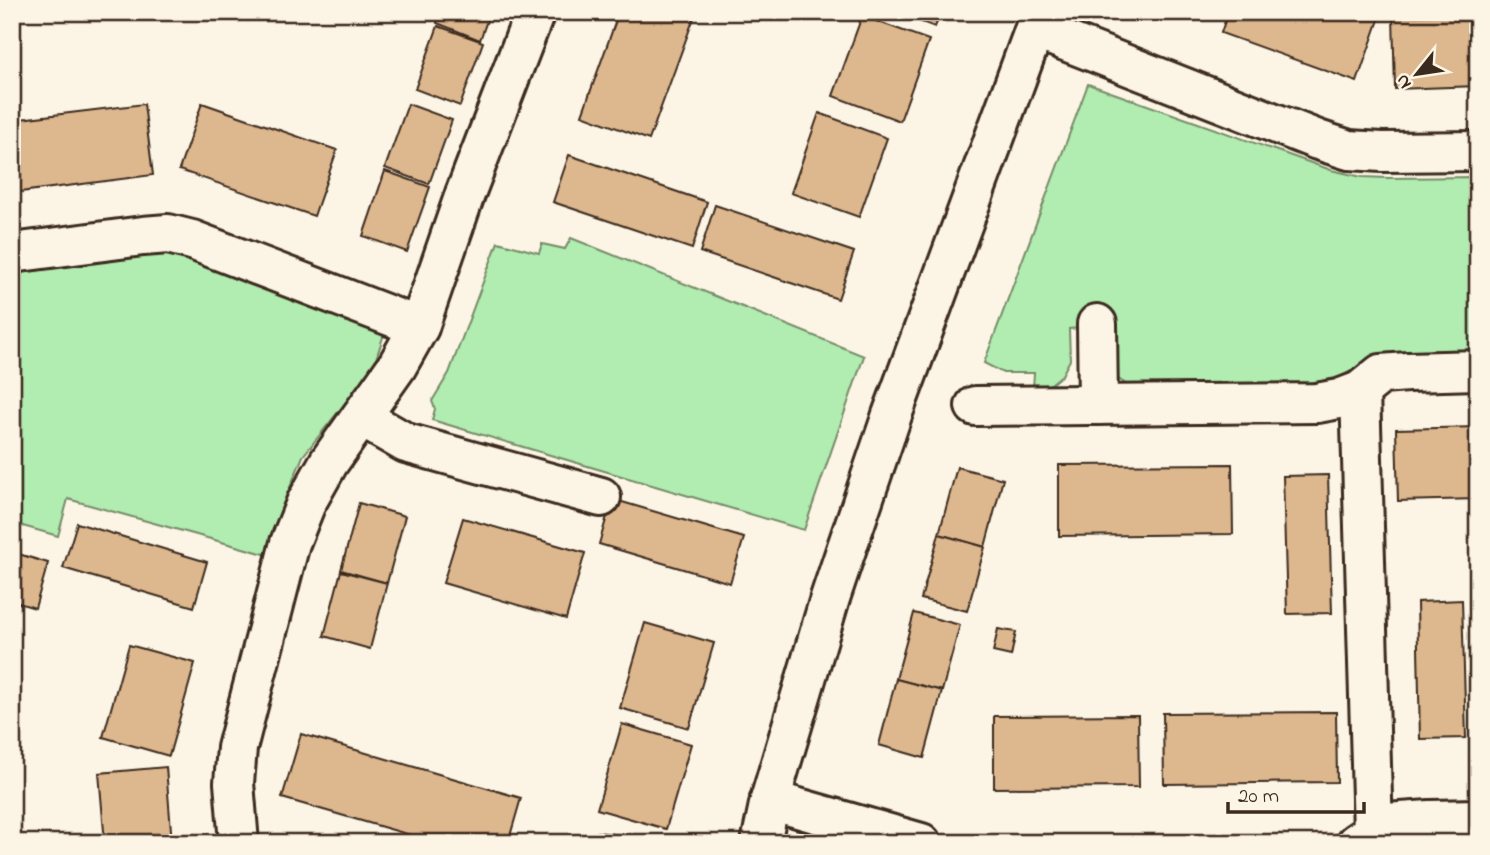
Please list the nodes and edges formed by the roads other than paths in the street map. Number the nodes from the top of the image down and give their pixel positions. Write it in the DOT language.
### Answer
graph roads {
  1 [pos="535,12"];
  2 [pos="1038,20"];
  3 [pos="1478,151"];
  4 [pos="12,253"];
  5 [pos="1097,324"];
  6 [pos="419,327"];
  7 [pos="1478,370"];
  8 [pos="1360,391"];
  9 [pos="1098,405"];
  10 [pos="975,406"];
  11 [pos="361,417"];
  12 [pos="601,497"];
  13 [pos="770,800"];
  14 [pos="1478,819"];
  15 [pos="1430,831"];
  16 [pos="1364,837"];
  17 [pos="239,843"];
  18 [pos="761,843"];
  19 [pos="921,843"];
  1 -- 6 [label="street"];
  2 -- 3 [label="street"];
  2 -- 13 [label="street"];
  4 -- 6 [label="street"];
  5 -- 9 [label="street"];
  6 -- 11 [label="street"];
  7 -- 8 [label="street"];
  8 -- 9 [label="street"];
  8 -- 16 [label="street"];
  9 -- 10 [label="street"];
  11 -- 12 [label="street"];
  11 -- 17 [label="street"];
  13 -- 18 [label="street"];
  13 -- 19 [label="street"];
  14 -- 15 [label="street"];
  15 -- 16 [label="street"];
}
